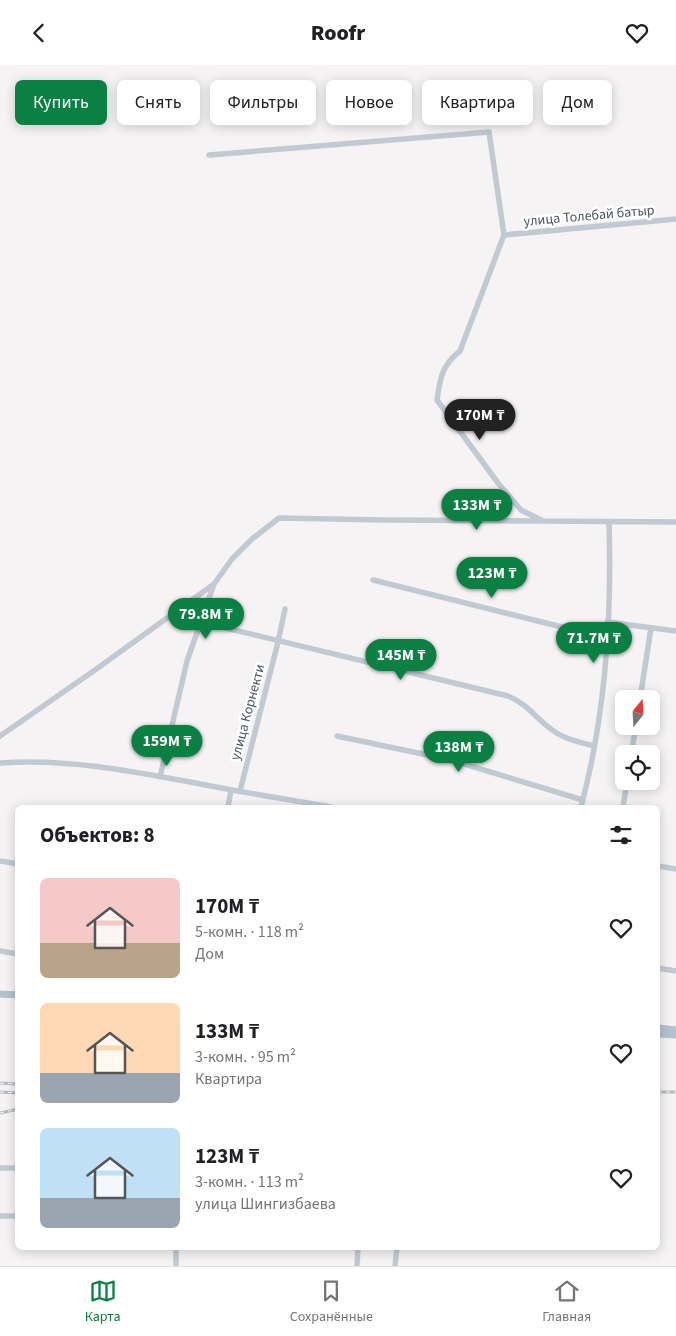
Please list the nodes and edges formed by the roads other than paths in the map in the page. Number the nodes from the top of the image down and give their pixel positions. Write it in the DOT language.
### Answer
graph roads {
  1 [pos="210,155"];
  2 [pos="676,219"];
  3 [pos="504,235"];
  4 [pos="541,520"];
  5 [pos="609,522"];
  6 [pos="676,523"];
  7 [pos="373,580"];
  8 [pos="214,584"];
  9 [pos="285,609"];
  10 [pos="201,622"];
  11 [pos="607,622"];
  12 [pos="651,628"];
  13 [pos="676,631"];
  14 [pos="606,638"];
  15 [pos="278,642"];
  16 [pos="641,690"];
  17 [pos="337,735"];
  18 [pos="0,736"];
  19 [pos="594,746"];
  20 [pos="0,763"];
  21 [pos="160,777"];
  22 [pos="231,790"];
  23 [pos="626,790"];
  24 [pos="240,791"];
  25 [pos="583,800"];
  26 [pos="228,805"];
  27 [pos="320,805"];
  28 [pos="582,805"];
  29 [pos="623,805"];
  30 [pos="0,861"];
  31 [pos="15,864"];
  32 [pos="660,866"];
  33 [pos="676,869"];
  34 [pos="0,951"];
  35 [pos="15,954"];
  36 [pos="660,968"];
  37 [pos="676,971"];
  38 [pos="0,994"];
  39 [pos="15,995"];
  40 [pos="660,1028"];
  41 [pos="676,1029"];
  42 [pos="660,1034"];
  43 [pos="676,1035"];
  44 [pos="0,1167"];
  45 [pos="15,1168"];
  46 [pos="0,1216"];
  47 [pos="15,1216"];
  48 [pos="176,1250"];
  49 [pos="358,1250"];
  50 [pos="397,1250"];
  51 [pos="176,1266"];
  52 [pos="357,1266"];
  53 [pos="395,1266"];
  1 -- 3 [label="street"];
  2 -- 3 [label="street, улица Толебай батыр"];
  3 -- 4 [label="street"];
  4 -- 5 [label="street"];
  4 -- 8 [label="street"];
  5 -- 6 [label="street"];
  5 -- 11 [label="street"];
  7 -- 14 [label="street"];
  8 -- 10 [label="street"];
  8 -- 18 [label="street"];
  9 -- 15 [label="street, улица Корнекти"];
  10 -- 15 [label="street"];
  10 -- 21 [label="street"];
  11 -- 12 [label="street"];
  11 -- 14 [label="street"];
  12 -- 13 [label="street"];
  12 -- 16 [label="street"];
  14 -- 19 [label="street"];
  15 -- 19 [label="street"];
  15 -- 24 [label="street, улица Корнекти"];
  17 -- 25 [label="street"];
  19 -- 25 [label="street"];
  20 -- 21 [label="street"];
  21 -- 22 [label="street"];
  22 -- 24 [label="street"];
  22 -- 26 [label="street"];
  23 -- 29 [label="street"];
  24 -- 27 [label="street"];
  25 -- 28 [label="street"];
  30 -- 31 [label="street"];
  32 -- 33 [label="street"];
  34 -- 35 [label="street"];
  36 -- 37 [label="street"];
  38 -- 39 [label="main road"];
  40 -- 41 [label="main road"];
  42 -- 43 [label="main road"];
  44 -- 45 [label="street"];
  46 -- 47 [label="street"];
  48 -- 51 [label="street"];
  49 -- 52 [label="street"];
  50 -- 53 [label="street"];
}
